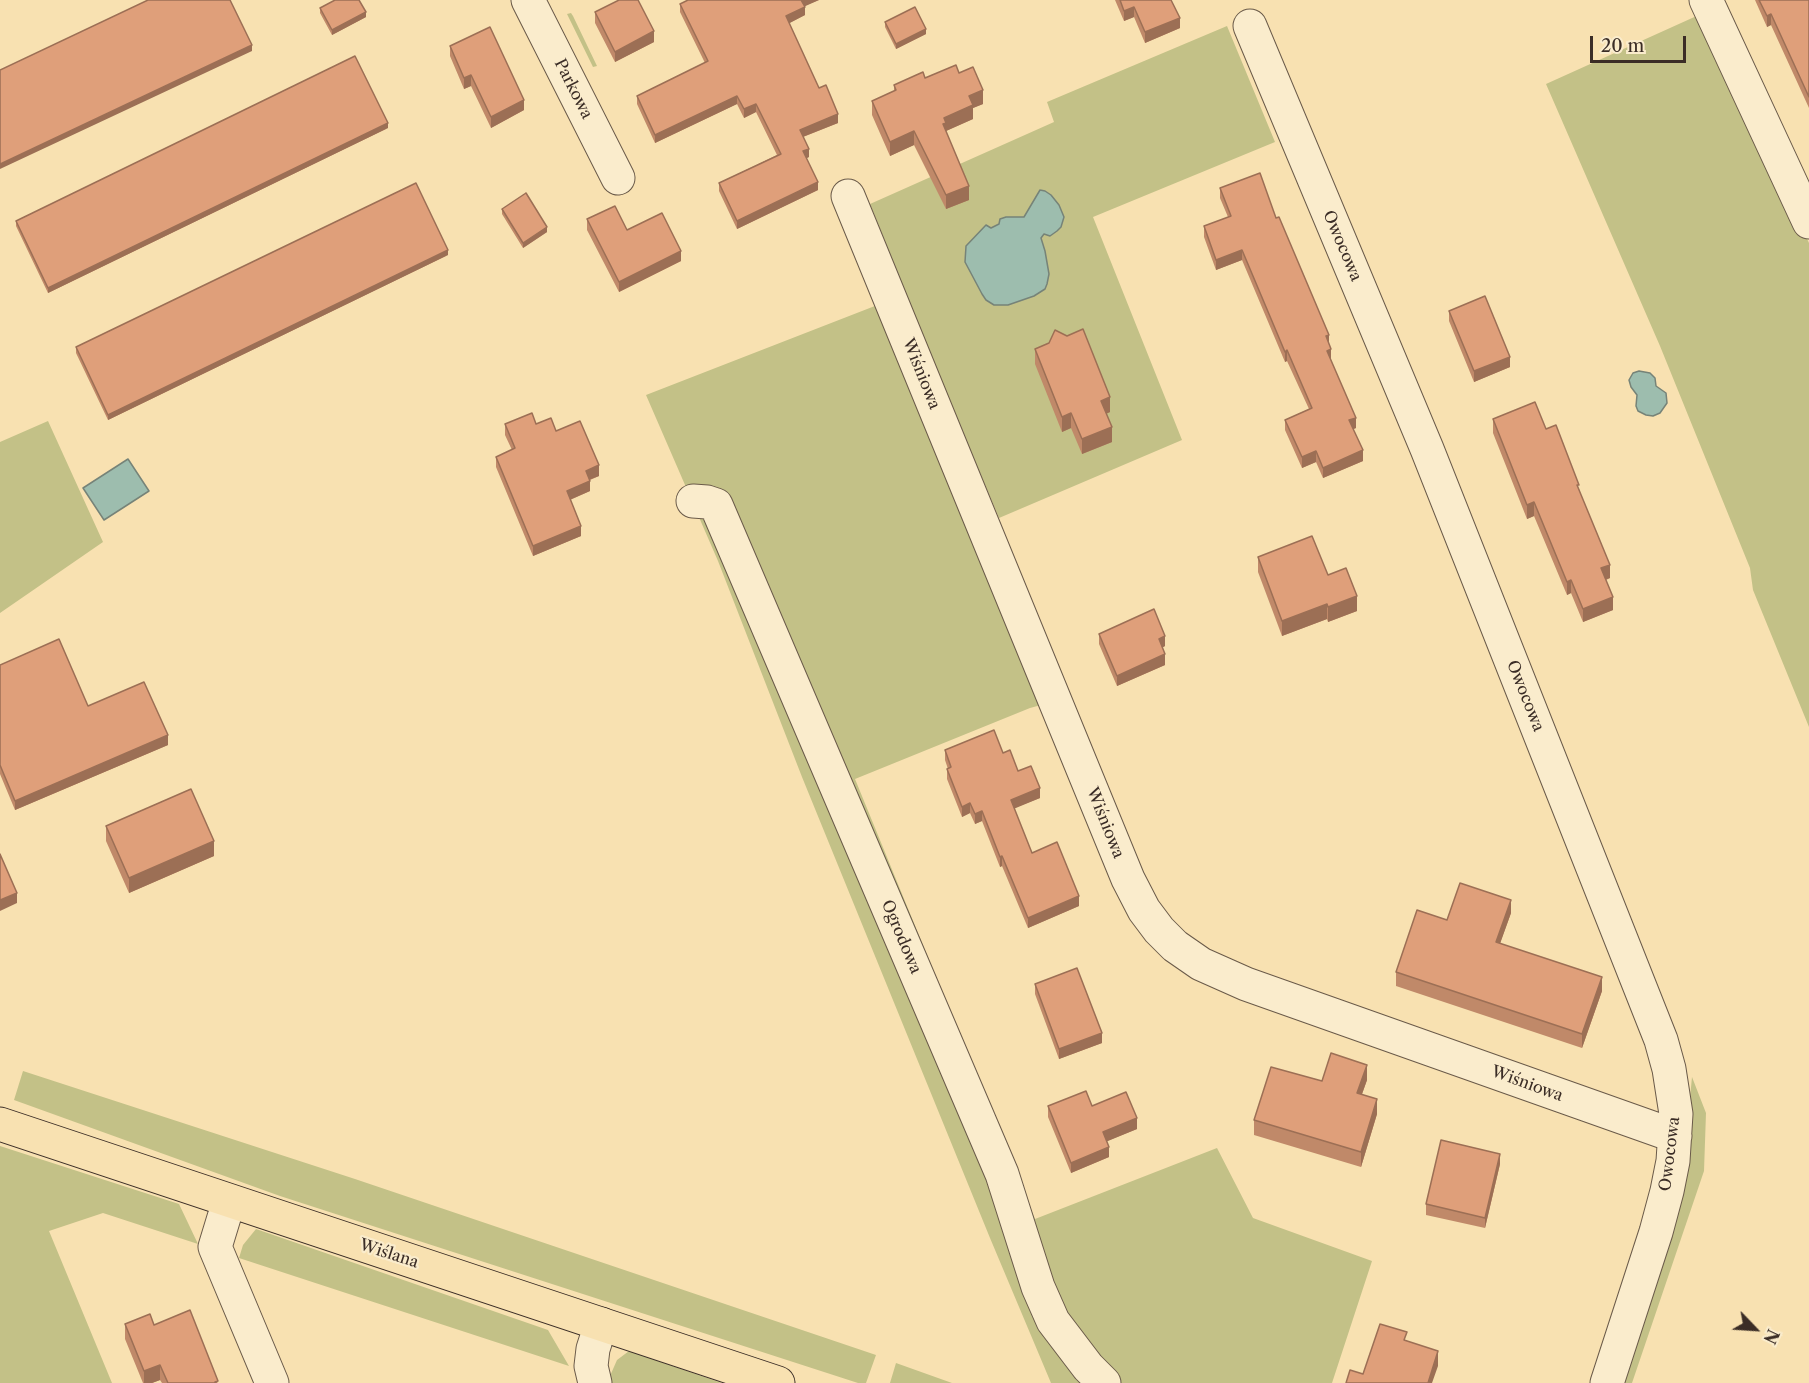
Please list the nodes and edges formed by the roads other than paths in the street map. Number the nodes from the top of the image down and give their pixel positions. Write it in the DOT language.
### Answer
graph roads {
  1 [pos="530,0"];
  2 [pos="1706,0"];
  3 [pos="1250,26"];
  4 [pos="618,178"];
  5 [pos="848,196"];
  6 [pos="1809,222"];
  7 [pos="693,501"];
  8 [pos="0,1124"];
  9 [pos="1675,1136"];
  10 [pos="229,1201"];
  11 [pos="601,1324"];
  12 [pos="272,1383"];
  13 [pos="595,1383"];
  14 [pos="778,1383"];
  15 [pos="1104,1383"];
  16 [pos="1607,1383"];
  1 -- 4 [label="street, Parkowa"];
  2 -- 6 [label="street"];
  3 -- 9 [label="street, Owocowa"];
  5 -- 9 [label="street, Wiśniowa"];
  7 -- 15 [label="street, Ogrodowa"];
  8 -- 10 [label="main road, Wiślana"];
  9 -- 16 [label="street, Owocowa"];
  10 -- 11 [label="main road, Wiślana"];
  10 -- 12 [label="street"];
  11 -- 13 [label="street"];
  11 -- 14 [label="main road, Wiślana"];
}
